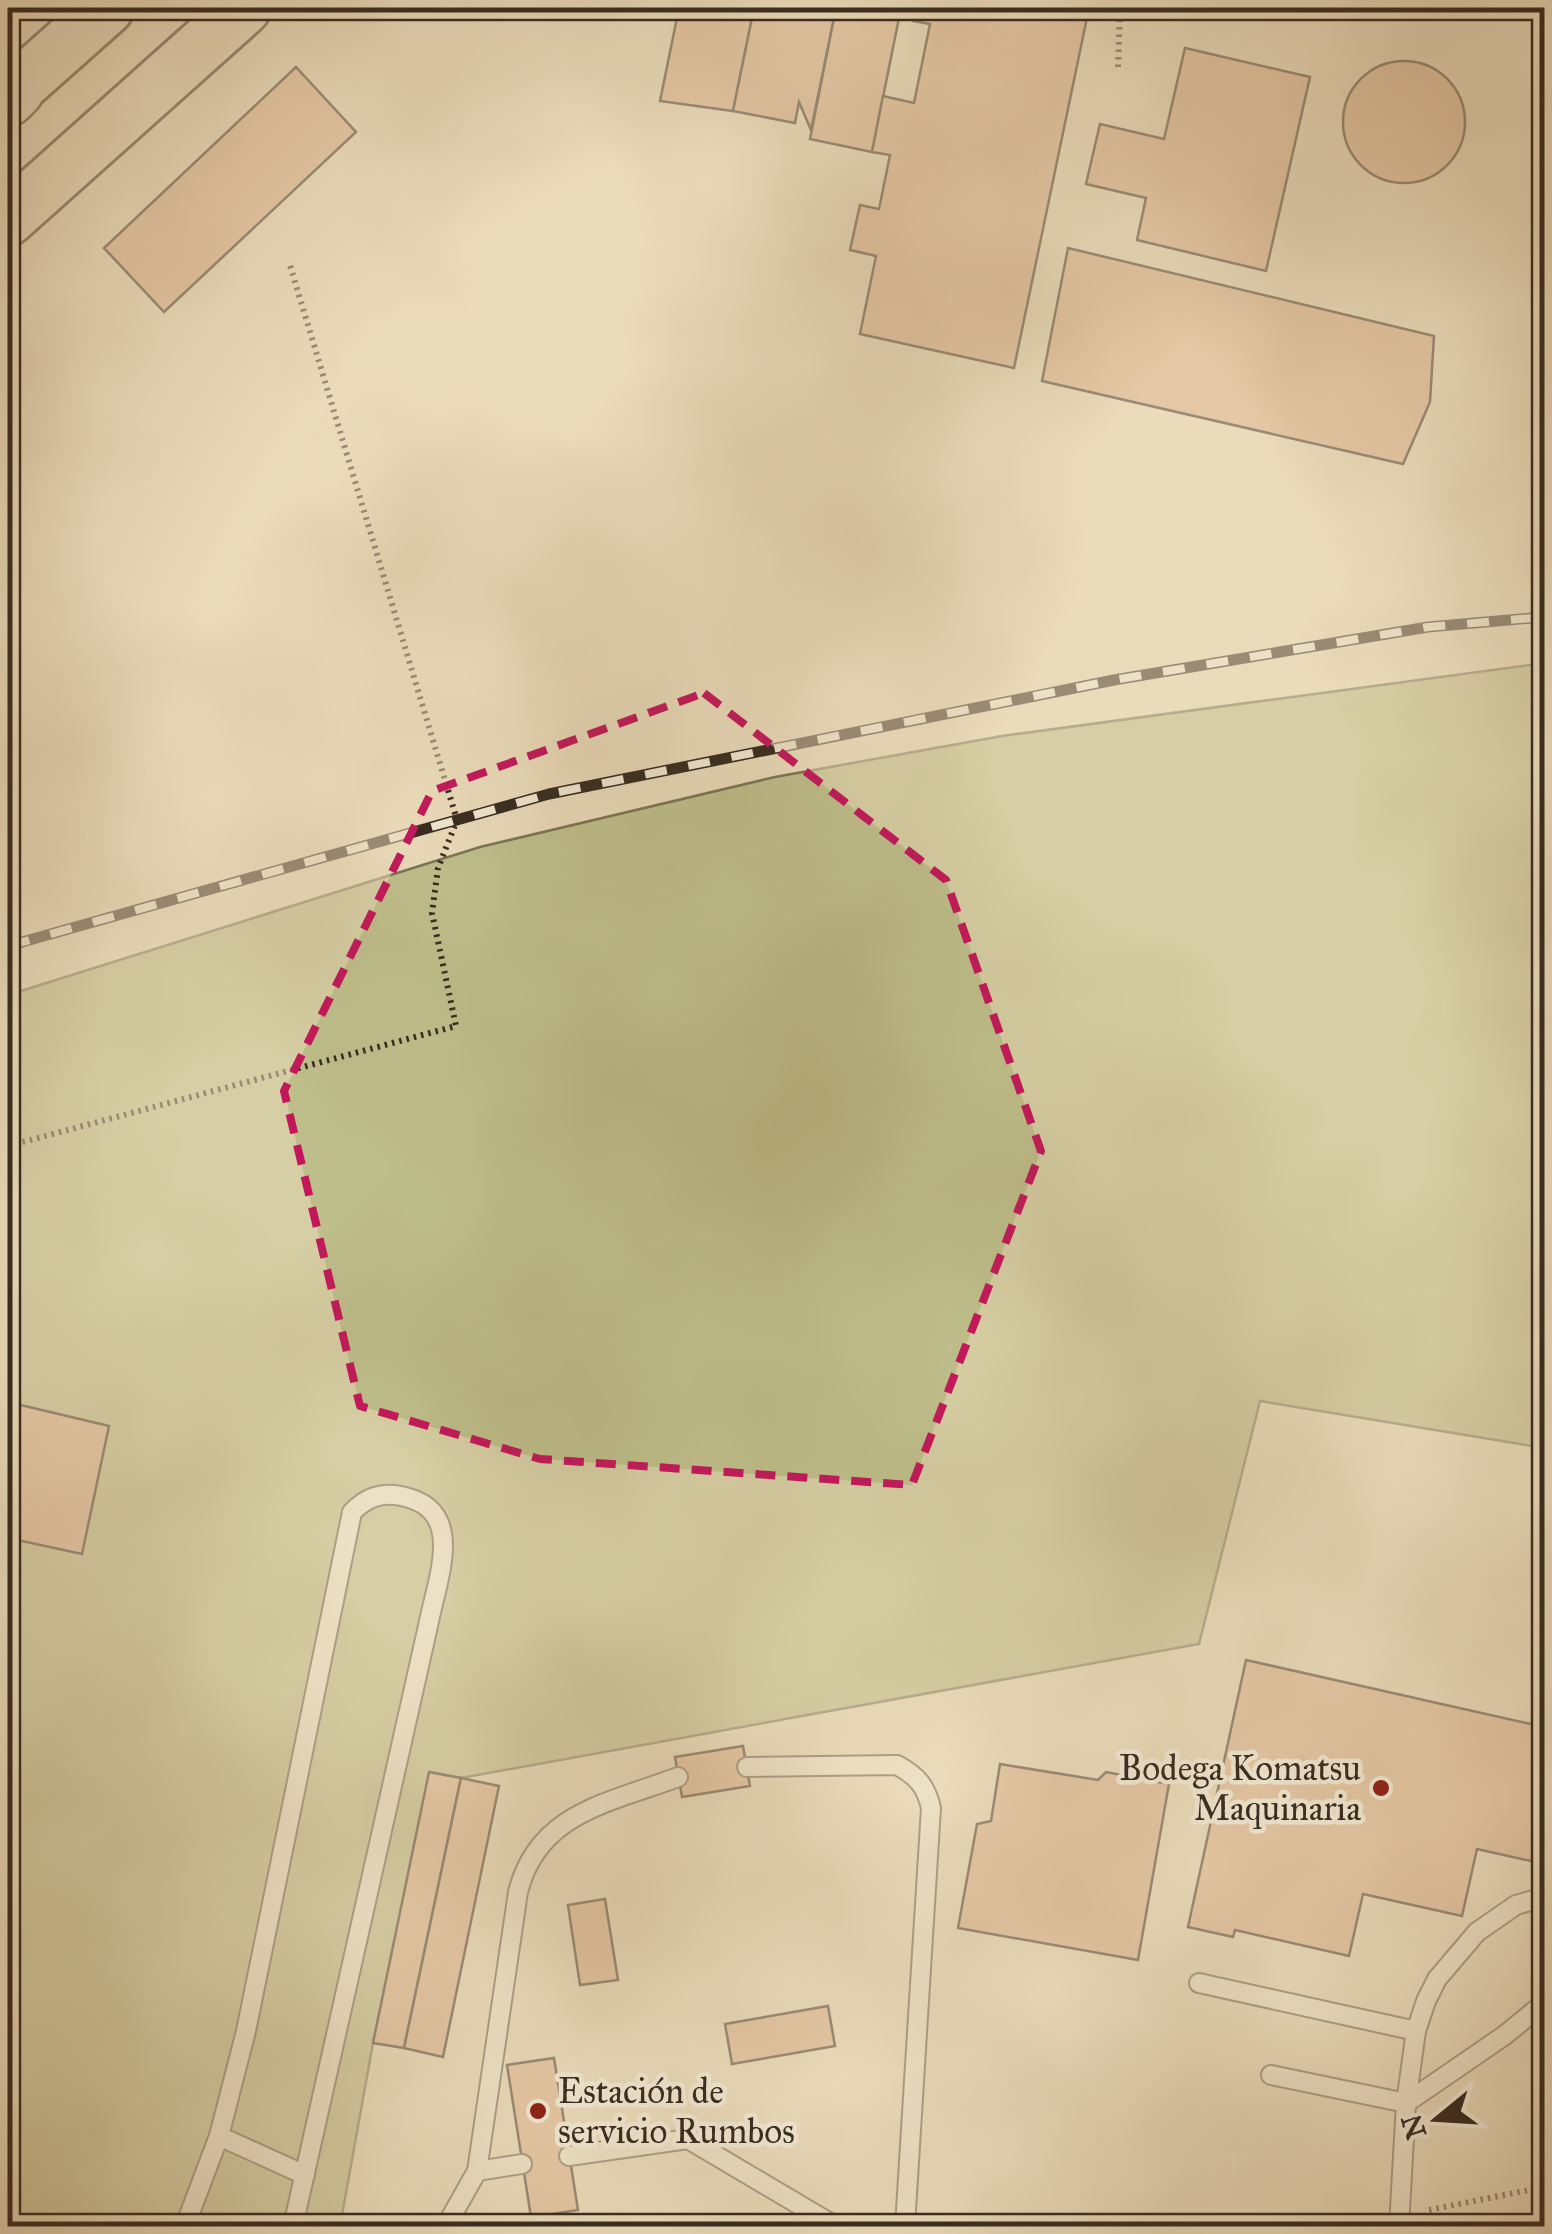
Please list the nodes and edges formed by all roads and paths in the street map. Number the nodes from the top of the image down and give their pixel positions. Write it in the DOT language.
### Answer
graph roads {
  1 [pos="108,8"];
  2 [pos="244,8"];
  3 [pos="1120,8"];
  4 [pos="1118,67"];
  5 [pos="10,95"];
  6 [pos="8,219"];
  7 [pos="289,262"];
  8 [pos="8,1146"];
  9 [pos="747,1768"];
  10 [pos="678,1777"];
  11 [pos="1544,1897"];
  12 [pos="1199,1983"];
  13 [pos="1544,2004"];
  14 [pos="1416,2031"];
  15 [pos="1271,2075"];
  16 [pos="1406,2103"];
  17 [pos="219,2136"];
  18 [pos="569,2156"];
  19 [pos="522,2164"];
  20 [pos="477,2171"];
  21 [pos="305,2175"];
  22 [pos="1544,2186"];
  23 [pos="1399,2221"];
  24 [pos="185,2226"];
  25 [pos="293,2226"];
  26 [pos="446,2226"];
  27 [pos="835,2226"];
  28 [pos="905,2226"];
  29 [pos="1349,2226"];
  1 -- 5 [label="main road"];
  2 -- 6 [label="main road"];
  3 -- 4 [label="path"];
  7 -- 8 [label="path"];
  9 -- 28 [label="lane"];
  10 -- 20 [label="lane"];
  11 -- 14 [label="lane"];
  12 -- 14 [label="lane"];
  13 -- 16 [label="lane"];
  14 -- 16 [label="lane"];
  15 -- 16 [label="lane"];
  16 -- 23 [label="lane"];
  17 -- 21 [label="lane"];
  17 -- 21 [label="lane"];
  17 -- 24 [label="lane"];
  18 -- 27 [label="lane"];
  19 -- 20 [label="lane"];
  20 -- 26 [label="lane"];
  21 -- 25 [label="lane"];
  22 -- 23 [label="path"];
  23 -- 29 [label="path"];
}
